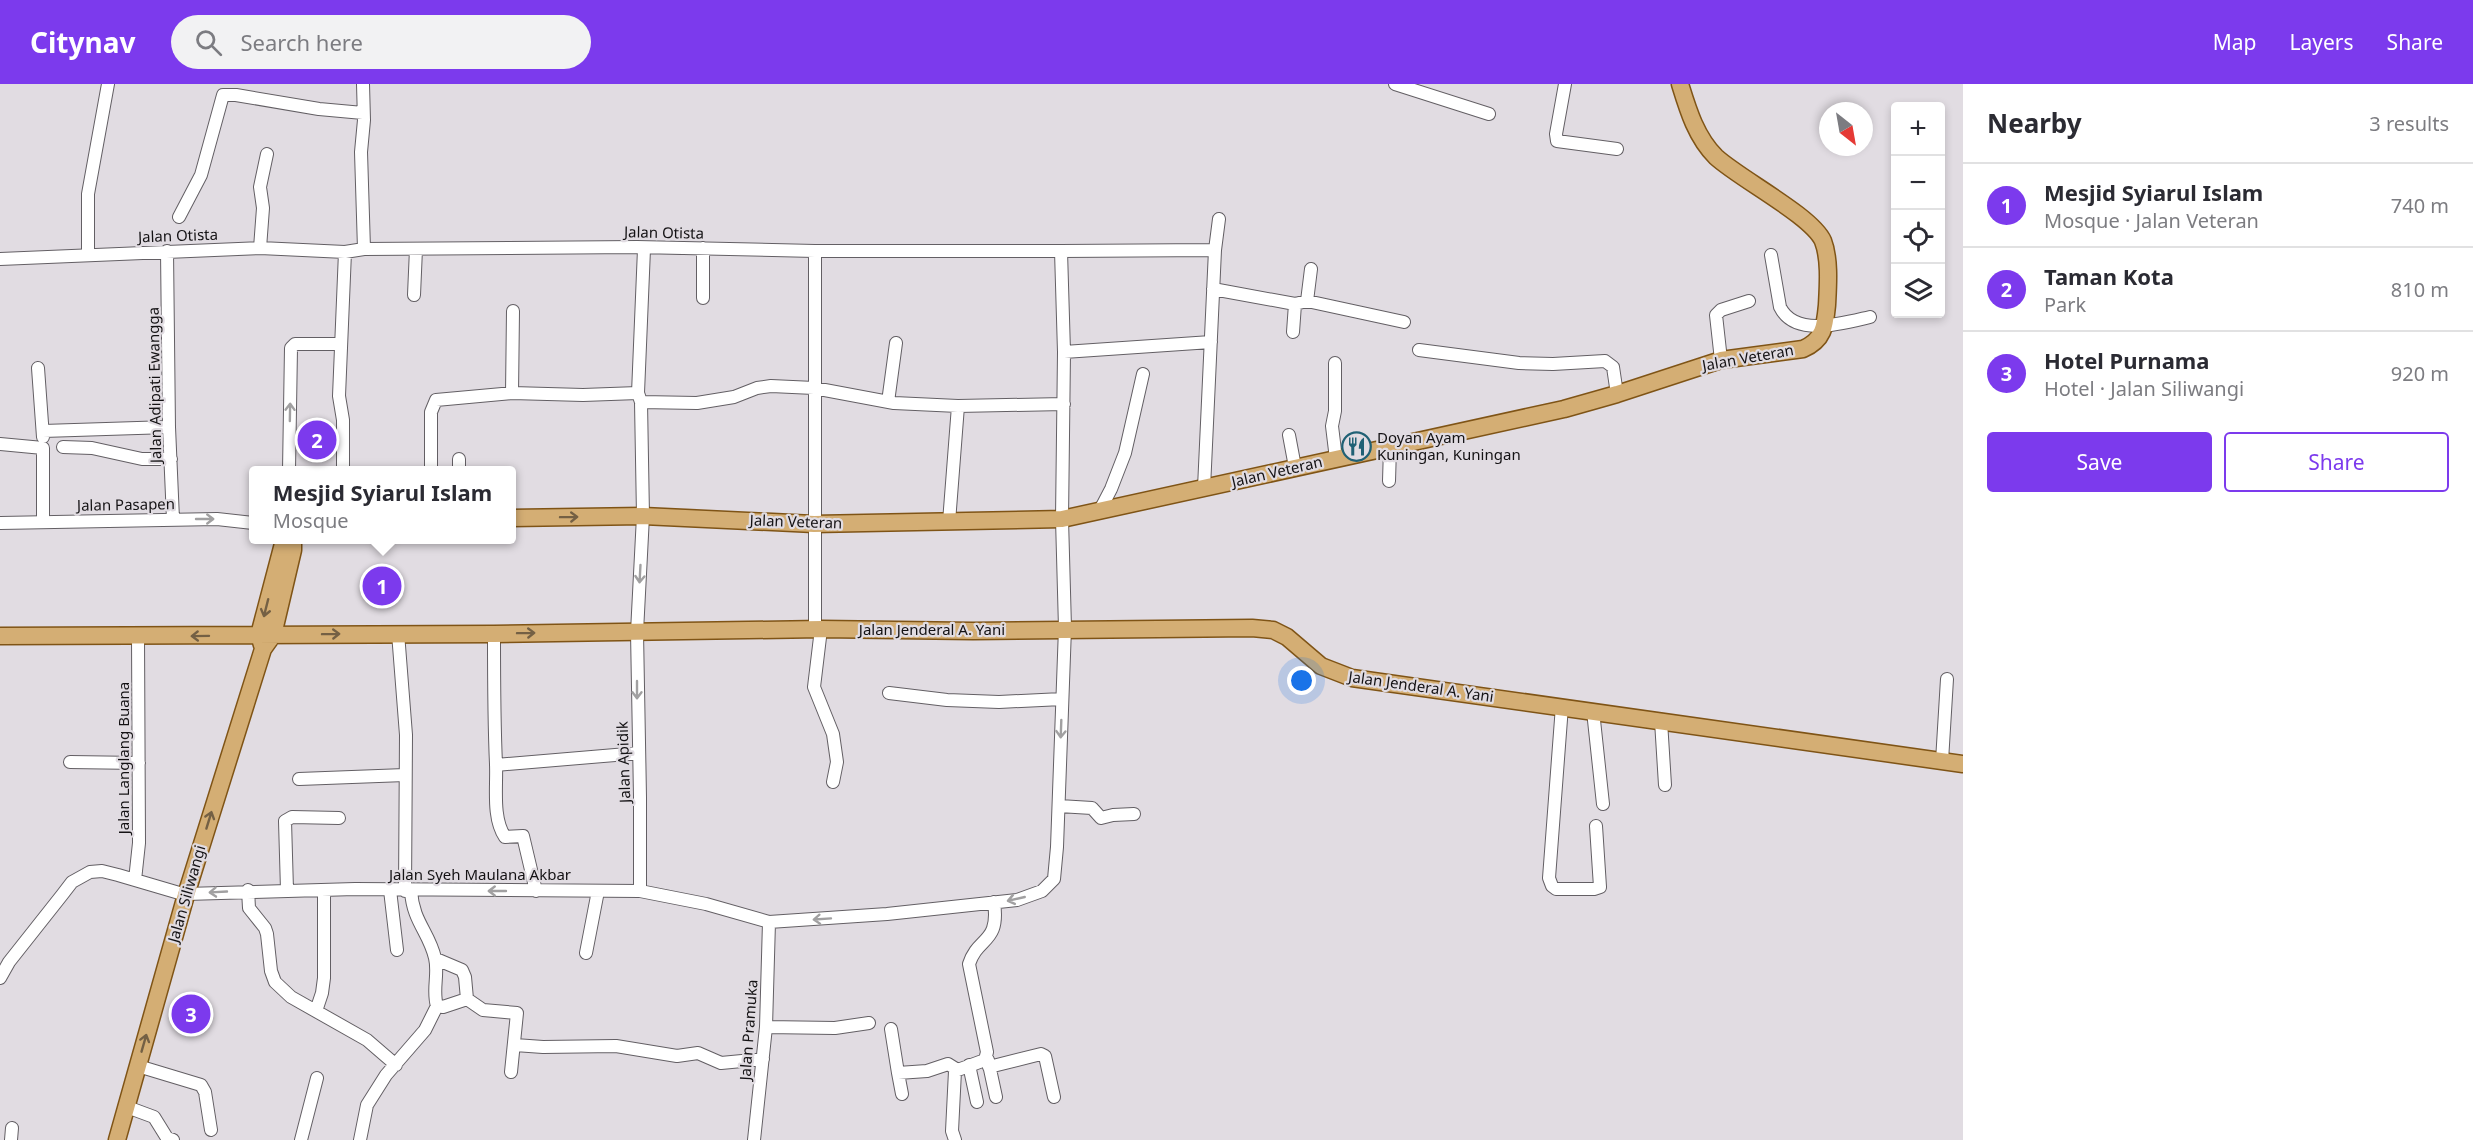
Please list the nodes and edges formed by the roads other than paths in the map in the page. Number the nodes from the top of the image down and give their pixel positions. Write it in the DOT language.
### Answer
graph roads {
  1 [pos="108,84"];
  2 [pos="363,84"];
  3 [pos="1395,84"];
  4 [pos="1564,84"];
  5 [pos="1680,84"];
  6 [pos="363,113"];
  7 [pos="1489,114"];
  8 [pos="1617,149"];
  9 [pos="267,154"];
  10 [pos="179,217"];
  11 [pos="1219,219"];
  12 [pos="260,248"];
  13 [pos="703,248"];
  14 [pos="364,249"];
  15 [pos="416,249"];
  16 [pos="644,249"];
  17 [pos="1215,250"];
  18 [pos="167,251"];
  19 [pos="1060,251"];
  20 [pos="345,252"];
  21 [pos="815,252"];
  22 [pos="88,255"];
  23 [pos="1771,255"];
  24 [pos="0,259"];
  25 [pos="1311,269"];
  26 [pos="1213,289"];
  27 [pos="414,295"];
  28 [pos="703,298"];
  29 [pos="1307,301"];
  30 [pos="1749,301"];
  31 [pos="1295,304"];
  32 [pos="513,311"];
  33 [pos="1870,317"];
  34 [pos="1404,322"];
  35 [pos="1825,325"];
  36 [pos="1293,332"];
  37 [pos="1211,342"];
  38 [pos="340,344"];
  39 [pos="897,344"];
  40 [pos="1419,350"];
  41 [pos="1064,352"];
  42 [pos="1721,360"];
  43 [pos="1335,363"];
  44 [pos="38,368"];
  45 [pos="1143,374"];
  46 [pos="814,387"];
  47 [pos="512,393"];
  48 [pos="1617,394"];
  49 [pos="639,398"];
  50 [pos="888,402"];
  51 [pos="1064,404"];
  52 [pos="958,406"];
  53 [pos="169,427"];
  54 [pos="43,431"];
  55 [pos="1289,435"];
  56 [pos="0,444"];
  57 [pos="63,447"];
  58 [pos="43,448"];
  59 [pos="1390,448"];
  60 [pos="171,459"];
  61 [pos="1336,459"];
  62 [pos="289,466"];
  63 [pos="343,466"];
  64 [pos="431,466"];
  65 [pos="1294,467"];
  66 [pos="1389,481"];
  67 [pos="1204,489"];
  68 [pos="1099,512"];
  69 [pos="643,516"];
  70 [pos="516,518"];
  71 [pos="173,519"];
  72 [pos="1062,519"];
  73 [pos="43,522"];
  74 [pos="949,522"];
  75 [pos="0,523"];
  76 [pos="249,523"];
  77 [pos="814,524"];
  78 [pos="283,544"];
  79 [pos="293,544"];
  80 [pos="1065,628"];
  81 [pos="818,629"];
  82 [pos="637,632"];
  83 [pos="398,633"];
  84 [pos="494,634"];
  85 [pos="0,636"];
  86 [pos="138,636"];
  87 [pos="265,640"];
  88 [pos="1947,679"];
  89 [pos="889,693"];
  90 [pos="1062,699"];
  91 [pos="1562,706"];
  92 [pos="1593,711"];
  93 [pos="1661,721"];
  94 [pos="639,753"];
  95 [pos="1942,761"];
  96 [pos="70,762"];
  97 [pos="139,763"];
  98 [pos="1963,764"];
  99 [pos="496,765"];
  100 [pos="405,775"];
  101 [pos="299,779"];
  102 [pos="833,782"];
  103 [pos="1665,785"];
  104 [pos="1603,804"];
  105 [pos="1059,806"];
  106 [pos="1134,814"];
  107 [pos="339,818"];
  108 [pos="1596,826"];
  109 [pos="135,880"];
  110 [pos="248,890"];
  111 [pos="287,890"];
  112 [pos="390,890"];
  113 [pos="324,891"];
  114 [pos="408,891"];
  115 [pos="536,891"];
  116 [pos="598,891"];
  117 [pos="640,891"];
  118 [pos="994,902"];
  119 [pos="183,903"];
  120 [pos="769,922"];
  121 [pos="397,950"];
  122 [pos="586,953"];
  123 [pos="436,959"];
  124 [pos="0,978"];
  125 [pos="467,999"];
  126 [pos="437,1006"];
  127 [pos="316,1009"];
  128 [pos="869,1023"];
  129 [pos="766,1026"];
  130 [pos="891,1029"];
  131 [pos="515,1044"];
  132 [pos="764,1059"];
  133 [pos="399,1061"];
  134 [pos="988,1062"];
  135 [pos="969,1065"];
  136 [pos="138,1066"];
  137 [pos="956,1069"];
  138 [pos="511,1072"];
  139 [pos="898,1073"];
  140 [pos="317,1078"];
  141 [pos="902,1094"];
  142 [pos="996,1097"];
  143 [pos="1054,1097"];
  144 [pos="977,1102"];
  145 [pos="127,1107"];
  146 [pos="211,1130"];
  147 [pos="117,1140"];
  148 [pos="172,1140"];
  149 [pos="301,1140"];
  150 [pos="360,1140"];
  151 [pos="754,1140"];
  152 [pos="956,1140"];
  1 -- 22 [label="street"];
  2 -- 6 [label="street"];
  3 -- 7 [label="street"];
  4 -- 8 [label="street"];
  5 -- 35 [label="main road"];
  6 -- 10 [label="street"];
  6 -- 14 [label="street"];
  9 -- 12 [label="street"];
  11 -- 17 [label="street"];
  12 -- 18 [label="street, Jalan Otista"];
  12 -- 20 [label="street, Jalan Otista"];
  13 -- 16 [label="street, Jalan Otista"];
  13 -- 21 [label="street, Jalan Otista"];
  13 -- 28 [label="street"];
  14 -- 15 [label="street, Jalan Otista"];
  14 -- 20 [label="street, Jalan Otista"];
  15 -- 16 [label="street, Jalan Otista"];
  15 -- 27 [label="street"];
  16 -- 49 [label="street, Jalan Apidik"];
  17 -- 19 [label="street, Jalan Otista"];
  17 -- 26 [label="street"];
  18 -- 22 [label="street, Jalan Otista"];
  18 -- 53 [label="street, Jalan Adipati Ewangga"];
  19 -- 21 [label="street, Jalan Otista"];
  19 -- 41 [label="street"];
  20 -- 38 [label="street"];
  21 -- 46 [label="street"];
  22 -- 24 [label="street, Jalan Otista"];
  23 -- 35 [label="street"];
  25 -- 29 [label="street"];
  26 -- 31 [label="street"];
  26 -- 37 [label="street"];
  29 -- 31 [label="street"];
  29 -- 34 [label="street"];
  30 -- 42 [label="street"];
  31 -- 36 [label="street"];
  32 -- 47 [label="street"];
  33 -- 35 [label="street"];
  35 -- 42 [label="main road, Jalan Veteran"];
  37 -- 41 [label="street"];
  37 -- 67 [label="street"];
  62 -- 38 [label="street, one-way"];
  38 -- 63 [label="street"];
  39 -- 50 [label="street"];
  40 -- 48 [label="street"];
  41 -- 51 [label="street"];
  42 -- 48 [label="main road, Jalan Veteran"];
  43 -- 61 [label="street"];
  44 -- 54 [label="street"];
  45 -- 68 [label="street"];
  46 -- 49 [label="street"];
  46 -- 50 [label="street"];
  46 -- 77 [label="street"];
  47 -- 49 [label="street"];
  47 -- 64 [label="street"];
  48 -- 59 [label="main road, Jalan Veteran"];
  49 -- 69 [label="street, Jalan Apidik"];
  50 -- 52 [label="street"];
  51 -- 52 [label="street"];
  51 -- 72 [label="street"];
  52 -- 74 [label="street"];
  53 -- 54 [label="street"];
  53 -- 60 [label="street, Jalan Adipati Ewangga"];
  54 -- 58 [label="street"];
  55 -- 65 [label="street"];
  56 -- 58 [label="street"];
  57 -- 60 [label="street"];
  58 -- 73 [label="street"];
  59 -- 61 [label="main road, Jalan Veteran"];
  59 -- 66 [label="street"];
  60 -- 71 [label="street, Jalan Adipati Ewangga"];
  61 -- 65 [label="main road, Jalan Veteran"];
  65 -- 67 [label="main road, Jalan Veteran"];
  67 -- 68 [label="main road, Jalan Veteran"];
  68 -- 72 [label="main road, Jalan Veteran"];
  70 -- 69 [label="main road, Jalan Veteran, one-way"];
  69 -- 77 [label="main road, Jalan Veteran"];
  69 -- 82 [label="street, Jalan Apidik, one-way"];
  71 -- 73 [label="street, Jalan Pasapen"];
  71 -- 76 [label="street, Jalan Pasapen, one-way"];
  72 -- 74 [label="main road, Jalan Veteran"];
  72 -- 80 [label="street, Jalan Syeh Maulana Akbar"];
  73 -- 75 [label="street, Jalan Pasapen"];
  74 -- 77 [label="main road, Jalan Veteran"];
  77 -- 81 [label="street"];
  78 -- 87 [label="main road, Jalan Siliwangi, one-way"];
  79 -- 87 [label="main road, Jalan Siliwangi"];
  80 -- 81 [label="main road, Jalan Jenderal A. Yani"];
  80 -- 90 [label="street, Jalan Syeh Maulana Akbar"];
  80 -- 91 [label="main road, Jalan Jenderal A. Yani"];
  81 -- 82 [label="main road, Jalan Jenderal A. Yani"];
  81 -- 102 [label="street"];
  84 -- 82 [label="main road, Jalan Jenderal A. Yani, one-way"];
  82 -- 94 [label="street, Jalan Apidik, one-way"];
  83 -- 84 [label="main road, Jalan Jenderal A. Yani"];
  87 -- 83 [label="main road, Jalan Jenderal A. Yani, one-way"];
  83 -- 100 [label="street"];
  84 -- 99 [label="street"];
  85 -- 86 [label="main road, Jalan Jenderal A. Yani"];
  87 -- 86 [label="main road, Jalan Jenderal A. Yani, one-way"];
  86 -- 97 [label="street, Jalan Langlang Buana"];
  119 -- 87 [label="main road, Jalan Siliwangi, one-way"];
  88 -- 95 [label="street"];
  89 -- 90 [label="street"];
  90 -- 105 [label="street, Jalan Syeh Maulana Akbar, one-way"];
  91 -- 92 [label="main road, Jalan Jenderal A. Yani"];
  91 -- 108 [label="street"];
  92 -- 93 [label="main road, Jalan Jenderal A. Yani"];
  92 -- 104 [label="street"];
  93 -- 95 [label="main road, Jalan Jenderal A. Yani"];
  93 -- 103 [label="street"];
  94 -- 99 [label="street"];
  94 -- 117 [label="street, Jalan Apidik"];
  95 -- 98 [label="main road, Jalan Jenderal A. Yani"];
  96 -- 97 [label="street"];
  97 -- 109 [label="street, Jalan Langlang Buana"];
  99 -- 115 [label="street"];
  100 -- 101 [label="street"];
  100 -- 114 [label="street"];
  105 -- 106 [label="street"];
  105 -- 118 [label="street, Jalan Syeh Maulana Akbar, one-way"];
  107 -- 111 [label="street"];
  109 -- 119 [label="street"];
  109 -- 124 [label="street"];
  110 -- 111 [label="street, Jalan Syeh Maulana Akbar"];
  110 -- 119 [label="street, Jalan Syeh Maulana Akbar, one-way"];
  110 -- 127 [label="street"];
  111 -- 113 [label="street, Jalan Syeh Maulana Akbar"];
  112 -- 113 [label="street, Jalan Syeh Maulana Akbar"];
  112 -- 114 [label="street, Jalan Syeh Maulana Akbar"];
  112 -- 121 [label="street"];
  113 -- 127 [label="street"];
  115 -- 114 [label="street, Jalan Syeh Maulana Akbar, one-way"];
  114 -- 123 [label="street"];
  115 -- 116 [label="street, Jalan Syeh Maulana Akbar"];
  116 -- 117 [label="street, Jalan Syeh Maulana Akbar"];
  116 -- 122 [label="street"];
  117 -- 120 [label="street, Jalan Syeh Maulana Akbar"];
  118 -- 120 [label="street, Jalan Syeh Maulana Akbar, one-way"];
  118 -- 134 [label="street"];
  136 -- 119 [label="main road, Jalan Siliwangi, one-way"];
  120 -- 129 [label="street, Jalan Pramuka"];
  123 -- 125 [label="street"];
  123 -- 126 [label="street"];
  125 -- 126 [label="street"];
  125 -- 131 [label="street"];
  126 -- 133 [label="street"];
  127 -- 133 [label="street"];
  128 -- 129 [label="street"];
  129 -- 132 [label="street, Jalan Pramuka"];
  130 -- 139 [label="street"];
  131 -- 132 [label="street"];
  131 -- 138 [label="street"];
  132 -- 151 [label="street, Jalan Pramuka"];
  133 -- 150 [label="street"];
  134 -- 135 [label="street"];
  134 -- 142 [label="street"];
  134 -- 143 [label="street"];
  135 -- 137 [label="street"];
  135 -- 144 [label="street"];
  136 -- 145 [label="main road, Jalan Siliwangi"];
  136 -- 146 [label="street"];
  137 -- 139 [label="street"];
  137 -- 152 [label="street"];
  139 -- 141 [label="street"];
  140 -- 149 [label="street"];
  145 -- 147 [label="main road, Jalan Siliwangi"];
  145 -- 148 [label="street"];
}
